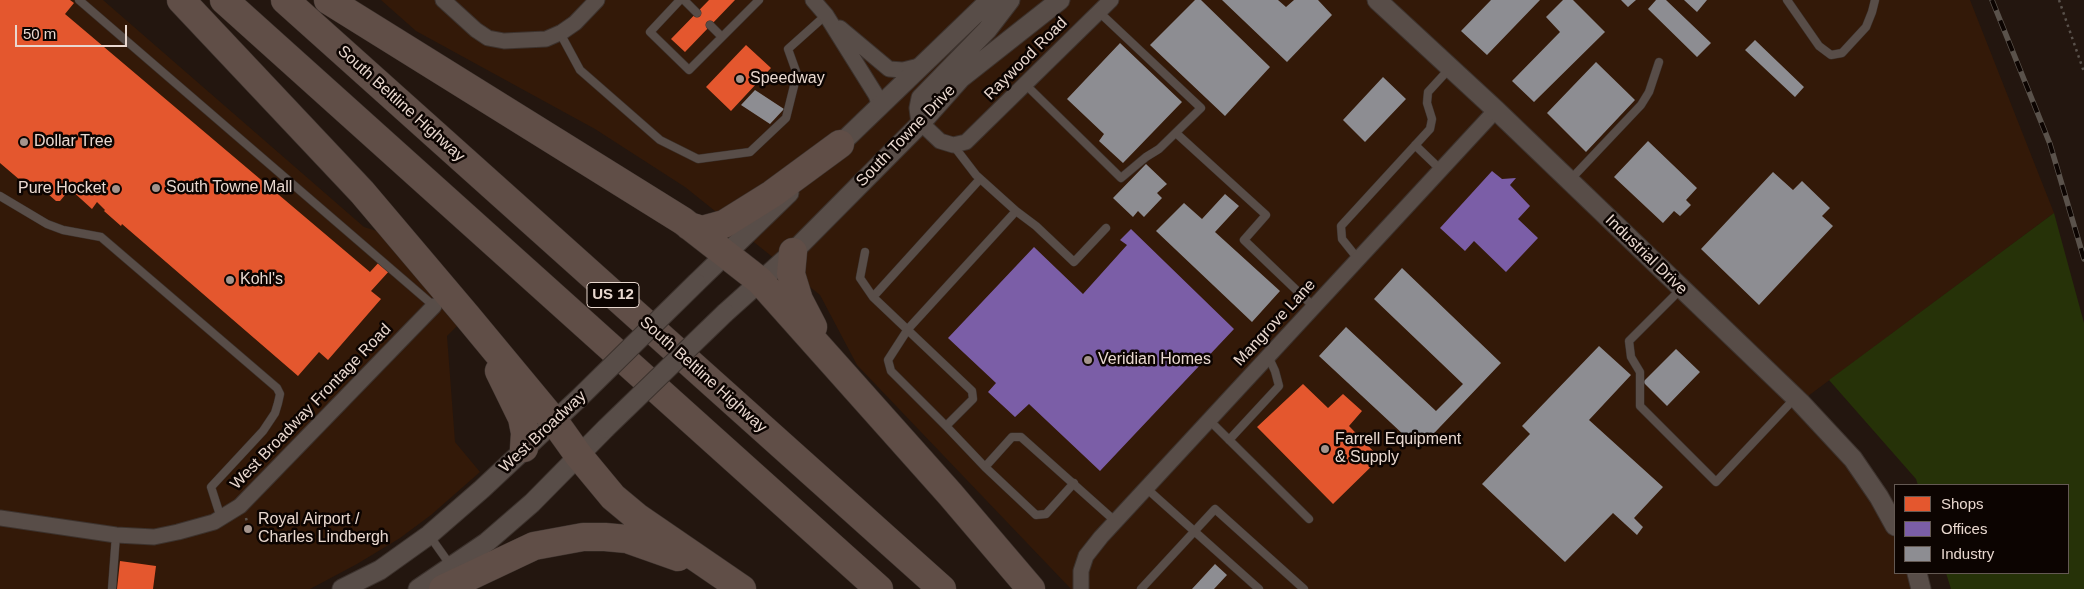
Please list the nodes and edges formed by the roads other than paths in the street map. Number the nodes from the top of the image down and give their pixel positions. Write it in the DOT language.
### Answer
graph roads {
  1 [pos="79,0"];
  2 [pos="181,0"];
  3 [pos="224,0"];
  4 [pos="285,0"];
  5 [pos="328,0"];
  6 [pos="443,0"];
  7 [pos="597,0"];
  8 [pos="680,0"];
  9 [pos="684,0"];
  10 [pos="759,0"];
  11 [pos="814,0"];
  12 [pos="990,0"];
  13 [pos="1010,0"];
  14 [pos="1060,0"];
  15 [pos="1110,0"];
  16 [pos="1787,0"];
  17 [pos="1875,0"];
  18 [pos="1381,1"];
  19 [pos="1099,12"];
  20 [pos="697,13"];
  21 [pos="826,15"];
  22 [pos="710,25"];
  23 [pos="560,33"];
  24 [pos="722,37"];
  25 [pos="1659,62"];
  26 [pos="923,65"];
  27 [pos="1450,68"];
  28 [pos="1026,85"];
  29 [pos="880,106"];
  30 [pos="1496,110"];
  31 [pos="921,123"];
  32 [pos="1176,133"];
  33 [pos="960,143"];
  34 [pos="840,144"];
  35 [pos="1414,145"];
  36 [pos="1440,170"];
  37 [pos="980,179"];
  38 [pos="1569,181"];
  39 [pos="0,196"];
  40 [pos="1016,211"];
  41 [pos="689,226"];
  42 [pos="1106,228"];
  43 [pos="793,252"];
  44 [pos="865,252"];
  45 [pos="727,254"];
  46 [pos="1358,259"];
  47 [pos="760,281"];
  48 [pos="1680,289"];
  49 [pos="872,298"];
  50 [pos="434,306"];
  51 [pos="1314,307"];
  52 [pos="467,316"];
  53 [pos="908,329"];
  54 [pos="1268,356"];
  55 [pos="831,362"];
  56 [pos="1795,398"];
  57 [pos="1209,420"];
  58 [pos="554,421"];
  59 [pos="946,426"];
  60 [pos="1229,440"];
  61 [pos="524,448"];
  62 [pos="579,456"];
  63 [pos="985,467"];
  64 [pos="1074,483"];
  65 [pos="1146,488"];
  66 [pos="0,518"];
  67 [pos="221,518"];
  68 [pos="1309,519"];
  69 [pos="1115,522"];
  70 [pos="1894,524"];
  71 [pos="1195,532"];
  72 [pos="116,535"];
  73 [pos="429,535"];
  74 [pos="717,572"];
  75 [pos="1917,574"];
  76 [pos="447,578"];
  77 [pos="112,589"];
  78 [pos="342,589"];
  79 [pos="418,589"];
  80 [pos="742,589"];
  81 [pos="879,589"];
  82 [pos="942,589"];
  83 [pos="1031,589"];
  84 [pos="1081,589"];
  85 [pos="1141,589"];
  86 [pos="1259,589"];
  87 [pos="1304,589"];
  88 [pos="1922,589"];
  1 -- 50 [label="lane"];
  2 -- 52 [label="highway"];
  3 -- 81 [label="highway, US 12"];
  4 -- 82 [label="highway, South Beltline Highway / US 12"];
  5 -- 41 [label="highway"];
  6 -- 23 [label="street"];
  7 -- 23 [label="street"];
  8 -- 24 [label="lane"];
  9 -- 20 [label="lane"];
  10 -- 24 [label="lane"];
  11 -- 21 [label="street"];
  12 -- 26 [label="street"];
  13 -- 31 [label="street"];
  14 -- 31 [label="street, South Towne Drive"];
  15 -- 19 [label="street, Raywood Road"];
  16 -- 17 [label="lane"];
  18 -- 27 [label="street, Industrial Drive"];
  19 -- 28 [label="street, Raywood Road"];
  19 -- 32 [label="lane"];
  21 -- 23 [label="lane"];
  21 -- 26 [label="street"];
  21 -- 29 [label="street"];
  22 -- 24 [label="lane"];
  25 -- 38 [label="lane"];
  26 -- 29 [label="street"];
  27 -- 30 [label="street, Industrial Drive"];
  27 -- 35 [label="lane"];
  28 -- 32 [label="lane"];
  28 -- 33 [label="street, Raywood Road"];
  29 -- 34 [label="street"];
  30 -- 36 [label="street, Mangrove Lane"];
  30 -- 38 [label="street, Industrial Drive"];
  31 -- 33 [label="street"];
  31 -- 43 [label="street, South Towne Drive"];
  32 -- 51 [label="lane"];
  33 -- 37 [label="lane"];
  34 -- 41 [label="highway"];
  34 -- 45 [label="street"];
  35 -- 36 [label="lane"];
  35 -- 46 [label="lane"];
  36 -- 46 [label="street, Mangrove Lane"];
  37 -- 40 [label="lane"];
  37 -- 49 [label="lane"];
  38 -- 48 [label="street, Industrial Drive"];
  39 -- 67 [label="lane"];
  40 -- 42 [label="lane"];
  40 -- 53 [label="lane"];
  41 -- 45 [label="highway"];
  43 -- 47 [label="street, South Towne Drive"];
  43 -- 55 [label="highway"];
  44 -- 49 [label="lane"];
  45 -- 47 [label="highway"];
  45 -- 58 [label="street, West Broadway, bridge"];
  46 -- 51 [label="street, Mangrove Lane"];
  47 -- 55 [label="highway"];
  47 -- 62 [label="street, bridge"];
  48 -- 56 [label="street, Industrial Drive"];
  48 -- 56 [label="lane"];
  49 -- 53 [label="lane"];
  50 -- 67 [label="street, West Broadway Frontage Road"];
  51 -- 54 [label="street, Mangrove Lane"];
  52 -- 58 [label="highway"];
  52 -- 61 [label="highway"];
  53 -- 59 [label="lane"];
  53 -- 59 [label="lane"];
  54 -- 57 [label="street, Mangrove Lane"];
  54 -- 60 [label="lane"];
  55 -- 83 [label="highway"];
  56 -- 70 [label="street, Industrial Drive"];
  57 -- 60 [label="lane"];
  57 -- 65 [label="street, Mangrove Lane"];
  58 -- 61 [label="street, West Broadway"];
  58 -- 62 [label="highway"];
  59 -- 63 [label="lane"];
  60 -- 68 [label="lane"];
  61 -- 73 [label="street, West Broadway"];
  62 -- 74 [label="highway"];
  62 -- 76 [label="street"];
  63 -- 64 [label="lane"];
  63 -- 64 [label="lane"];
  64 -- 69 [label="lane"];
  65 -- 69 [label="street, Mangrove Lane"];
  65 -- 71 [label="lane"];
  66 -- 72 [label="street, West Broadway Frontage Road"];
  67 -- 72 [label="street, West Broadway Frontage Road"];
  69 -- 84 [label="street, Mangrove Lane"];
  71 -- 85 [label="lane"];
  71 -- 86 [label="lane"];
  71 -- 87 [label="lane"];
  72 -- 77 [label="lane"];
  73 -- 76 [label="lane"];
  73 -- 78 [label="street, West Broadway"];
  74 -- 76 [label="highway"];
  74 -- 80 [label="highway"];
  75 -- 88 [label="street"];
  76 -- 79 [label="street"];
}
